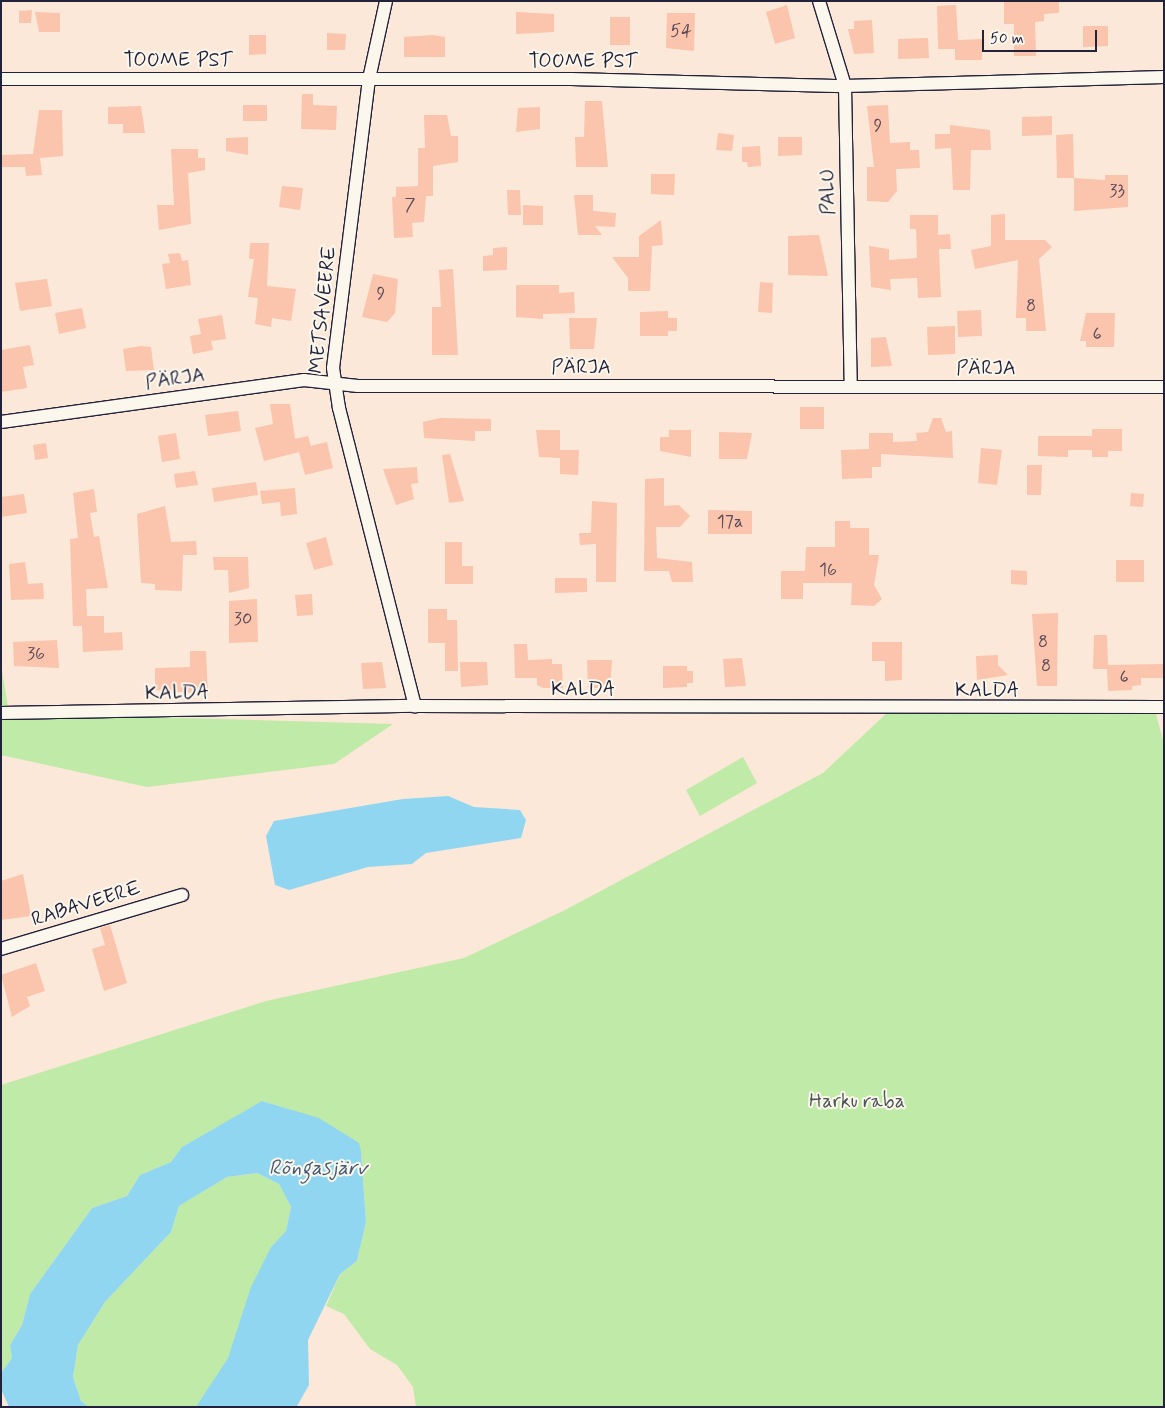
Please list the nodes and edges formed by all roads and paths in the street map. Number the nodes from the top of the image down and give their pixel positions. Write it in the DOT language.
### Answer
graph roads {
  1 [pos="386,1"];
  2 [pos="819,1"];
  3 [pos="1164,77"];
  4 [pos="1,79"];
  5 [pos="369,79"];
  6 [pos="845,86"];
  7 [pos="334,383"];
  8 [pos="851,386"];
  9 [pos="1164,387"];
  10 [pos="1,422"];
  11 [pos="415,706"];
  12 [pos="1164,707"];
  13 [pos="1,713"];
  14 [pos="182,895"];
  15 [pos="1,949"];
  1 -- 5 [label="street, METSAVEERE"];
  2 -- 6 [label="street, PALU"];
  3 -- 6 [label="street, TOOME PST"];
  4 -- 5 [label="street, TOOME PST"];
  5 -- 6 [label="street, TOOME PST"];
  5 -- 7 [label="street, METSAVEERE"];
  6 -- 8 [label="street, PALU"];
  7 -- 8 [label="street, PÄRJA"];
  7 -- 10 [label="street, PÄRJA"];
  7 -- 11 [label="street, METSAVEERE"];
  8 -- 9 [label="street, PÄRJA"];
  11 -- 12 [label="street, KALDA"];
  11 -- 13 [label="street, KALDA"];
  14 -- 15 [label="street, RABAVEERE"];
}
